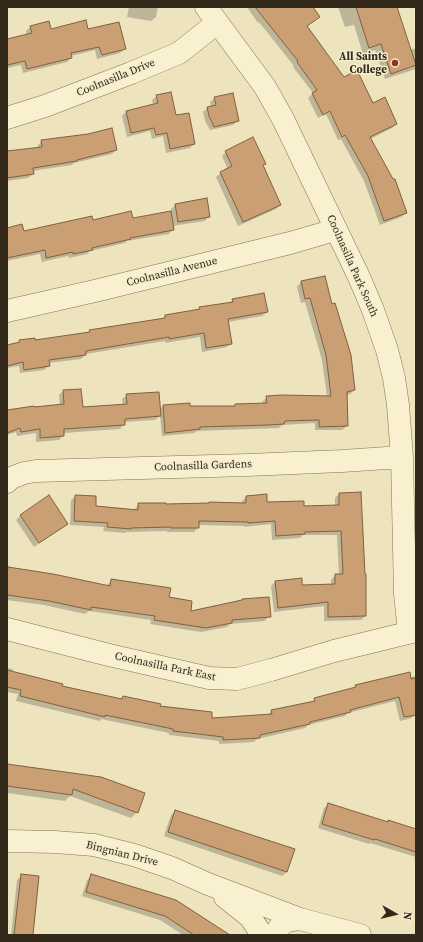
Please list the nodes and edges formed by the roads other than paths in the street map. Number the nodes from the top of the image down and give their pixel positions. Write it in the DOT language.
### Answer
graph roads {
  1 [pos="212,15"];
  2 [pos="7,118"];
  3 [pos="336,230"];
  4 [pos="7,310"];
  5 [pos="402,457"];
  6 [pos="7,482"];
  7 [pos="7,628"];
  8 [pos="412,632"];
  9 [pos="7,841"];
  10 [pos="208,884"];
  11 [pos="300,919"];
  12 [pos="262,935"];
  13 [pos="274,935"];
  14 [pos="360,935"];
  1 -- 2 [label="street, Coolnasilla Drive"];
  1 -- 3 [label="street, Coolnasilla Park South"];
  3 -- 4 [label="street, Coolnasilla Avenue"];
  3 -- 5 [label="street, Coolnasilla Park South"];
  5 -- 6 [label="street, Coolnasilla Gardens"];
  5 -- 8 [label="street, Coolnasilla Park South"];
  7 -- 8 [label="street, Coolnasilla Park East"];
  9 -- 10 [label="street, Bingnian Drive"];
  10 -- 11 [label="street, Bingnian Drive"];
  10 -- 12 [label="street, Bingnian Drive"];
  11 -- 13 [label="street"];
  11 -- 14 [label="street, Bingnian Drive"];
}
